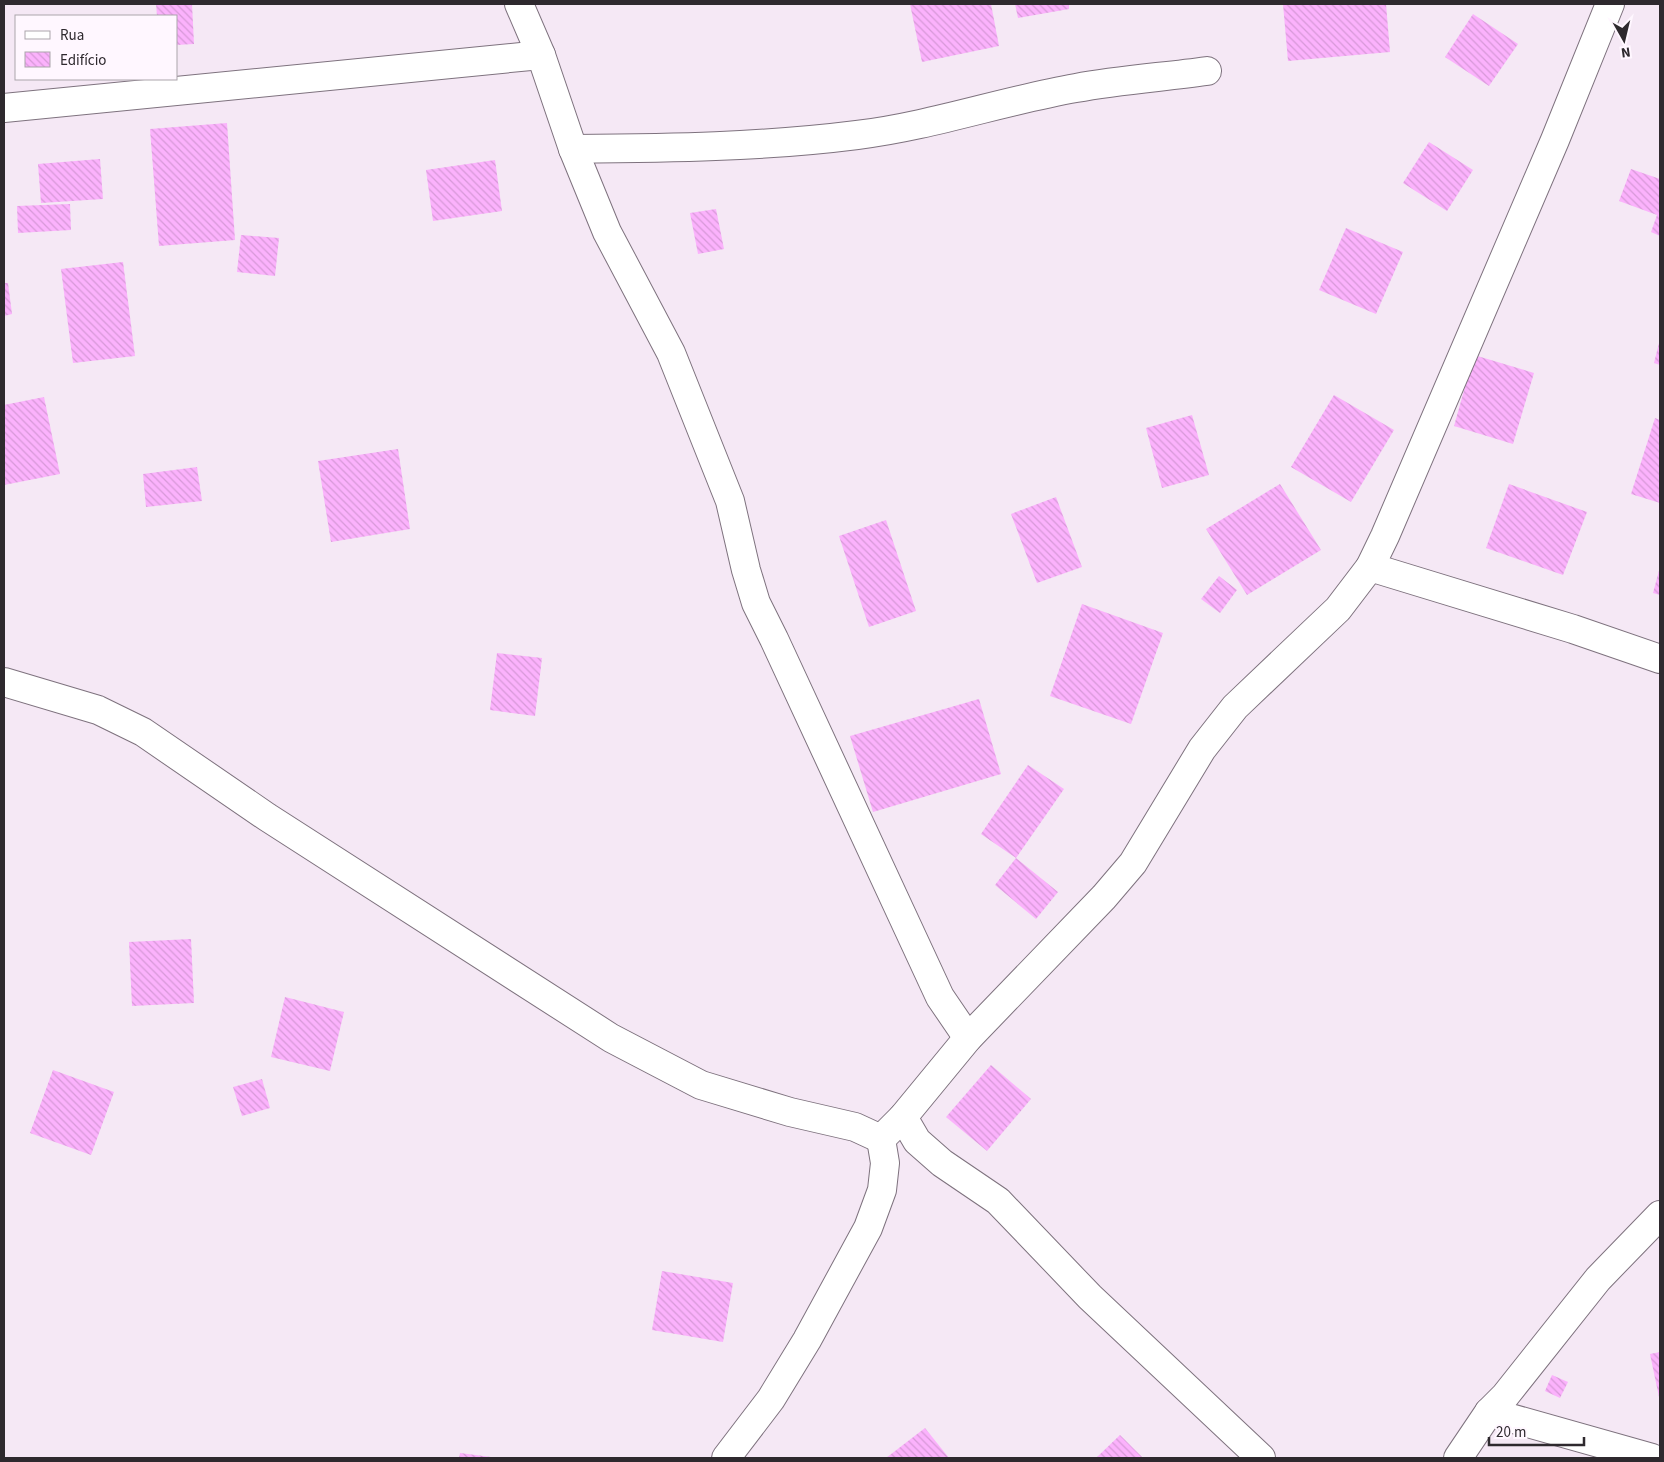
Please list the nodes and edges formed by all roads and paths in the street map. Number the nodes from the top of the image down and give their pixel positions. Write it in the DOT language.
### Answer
graph roads {
  1 [pos="518,4"];
  2 [pos="1610,4"];
  3 [pos="541,55"];
  4 [pos="1207,71"];
  5 [pos="4,108"];
  6 [pos="573,149"];
  7 [pos="1370,567"];
  8 [pos="1660,659"];
  9 [pos="4,682"];
  10 [pos="968,1038"];
  11 [pos="903,1117"];
  12 [pos="881,1139"];
  13 [pos="1660,1216"];
  14 [pos="1489,1412"];
  15 [pos="726,1458"];
  16 [pos="1261,1458"];
  17 [pos="1458,1458"];
  18 [pos="1652,1458"];
  1 -- 3 [label="street"];
  2 -- 7 [label="street"];
  3 -- 5 [label="street"];
  3 -- 6 [label="street"];
  4 -- 6 [label="street"];
  6 -- 10 [label="street"];
  7 -- 8 [label="street"];
  7 -- 10 [label="street"];
  9 -- 12 [label="street"];
  10 -- 11 [label="street"];
  11 -- 12 [label="street"];
  11 -- 16 [label="street"];
  12 -- 15 [label="street"];
  13 -- 14 [label="street"];
  14 -- 17 [label="street"];
  14 -- 18 [label="street"];
}
